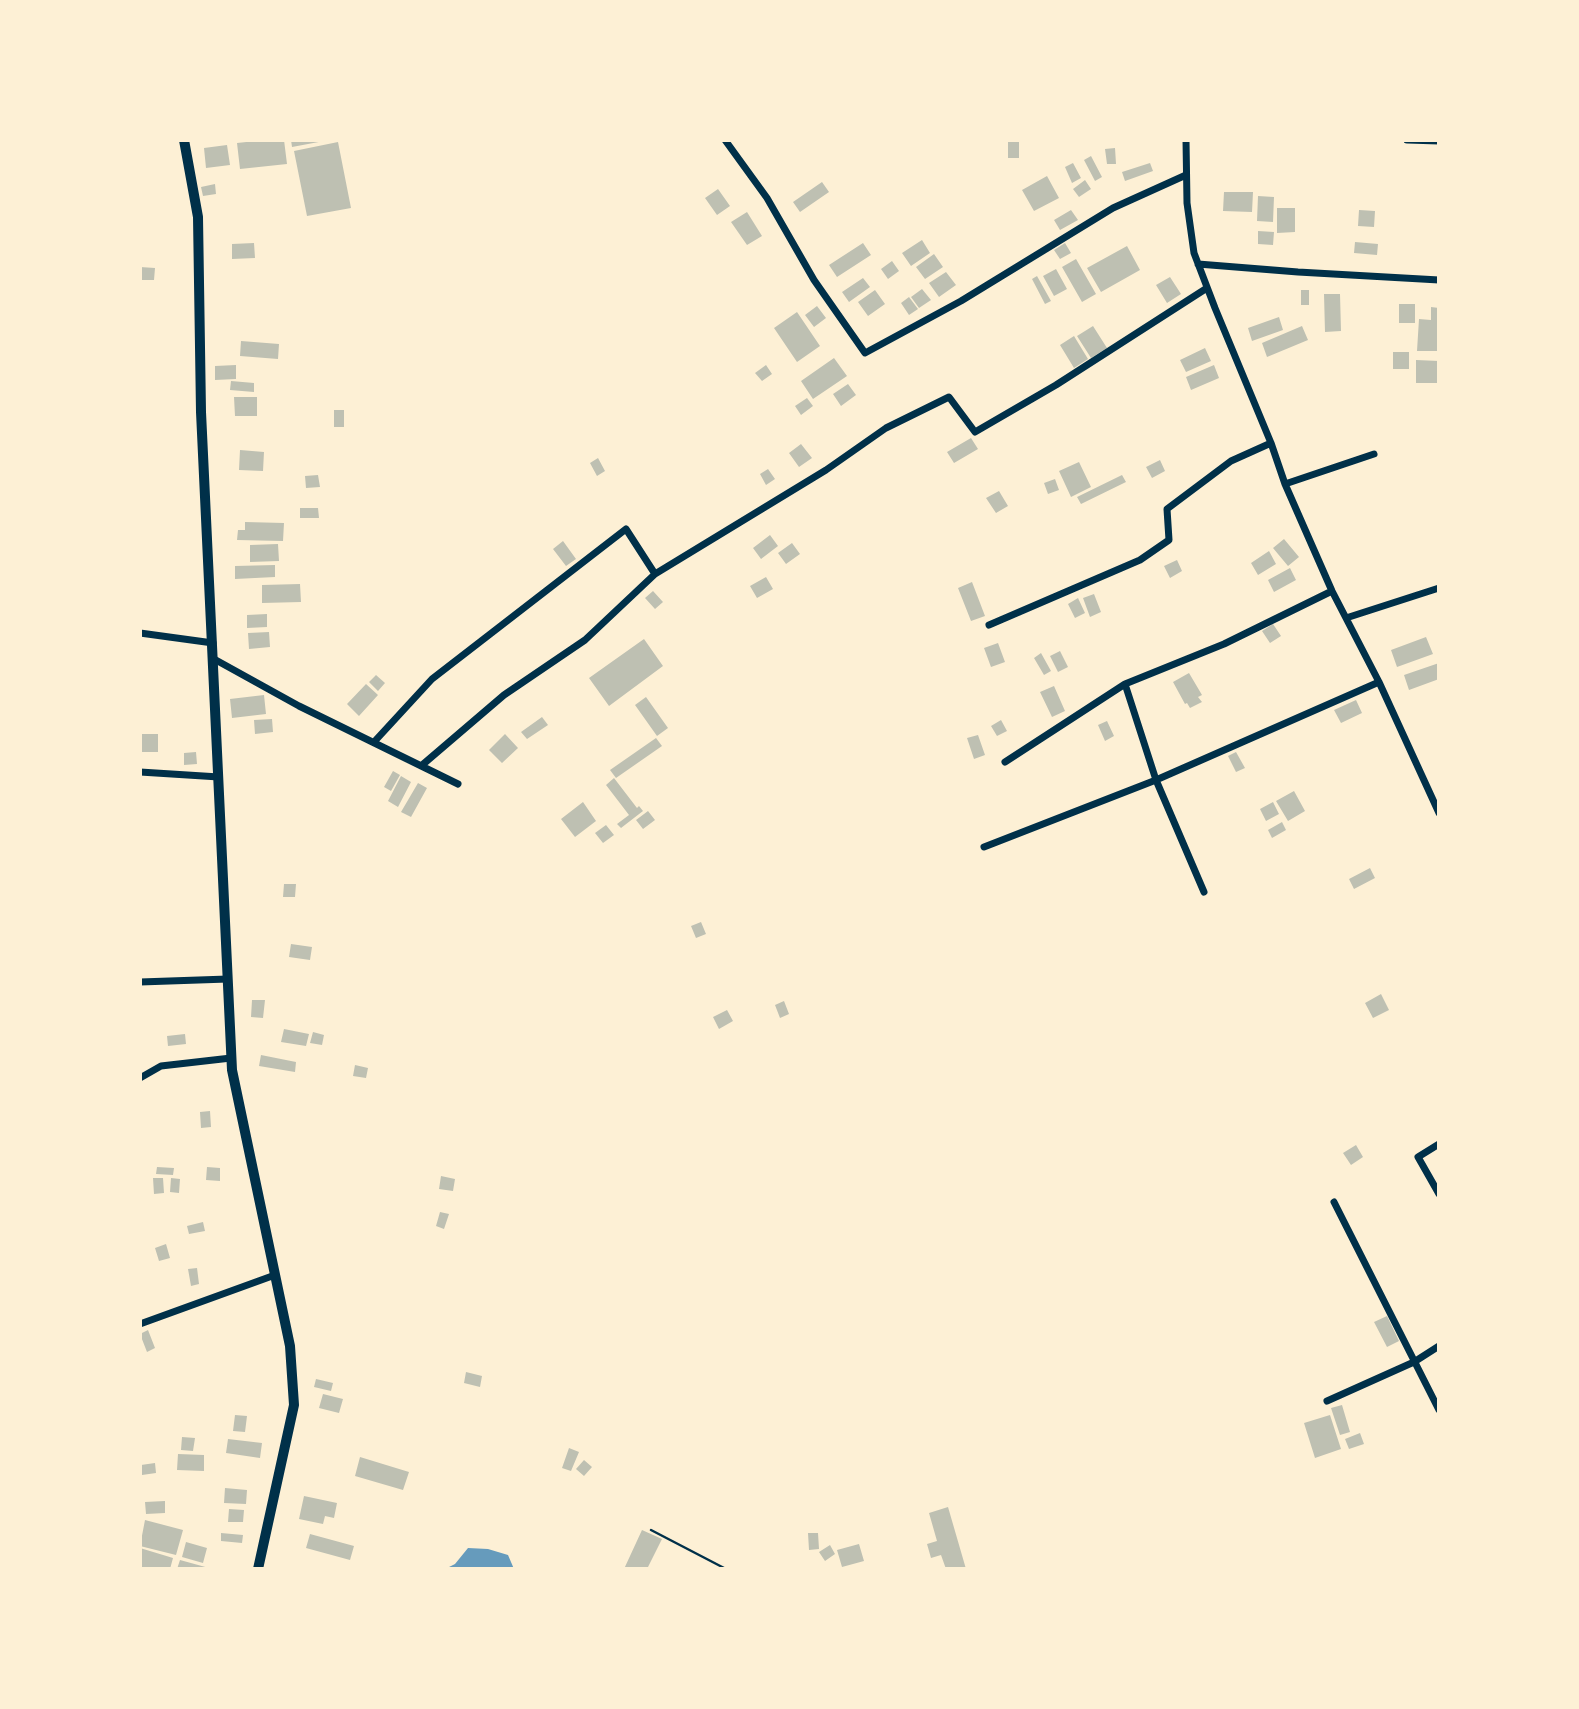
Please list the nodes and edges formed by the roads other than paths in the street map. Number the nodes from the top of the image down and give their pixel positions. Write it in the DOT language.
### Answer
graph roads {
  1 [pos="184,140"];
  2 [pos="725,140"];
  3 [pos="1186,140"];
  4 [pos="1407,140"];
  5 [pos="1439,141"];
  6 [pos="1186,175"];
  7 [pos="1198,264"];
  8 [pos="1439,280"];
  9 [pos="1207,288"];
  10 [pos="1271,443"];
  11 [pos="1374,454"];
  12 [pos="1285,484"];
  13 [pos="655,574"];
  14 [pos="1439,588"];
  15 [pos="1332,591"];
  16 [pos="1346,618"];
  17 [pos="989,625"];
  18 [pos="140,633"];
  19 [pos="213,643"];
  20 [pos="214,659"];
  21 [pos="1378,682"];
  22 [pos="1125,684"];
  23 [pos="374,742"];
  24 [pos="1005,762"];
  25 [pos="421,766"];
  26 [pos="140,772"];
  27 [pos="219,777"];
  28 [pos="1156,780"];
  29 [pos="458,784"];
  30 [pos="1439,813"];
  31 [pos="984,847"];
  32 [pos="1204,892"];
  33 [pos="228,979"];
  34 [pos="140,982"];
  35 [pos="231,1058"];
  36 [pos="140,1078"];
  37 [pos="1439,1144"];
  38 [pos="1439,1194"];
  39 [pos="1334,1202"];
  40 [pos="275,1275"];
  41 [pos="140,1324"];
  42 [pos="1439,1346"];
  43 [pos="1414,1362"];
  44 [pos="1327,1401"];
  45 [pos="1439,1410"];
  46 [pos="258,1569"];
  1 -- 19 [label="street"];
  2 -- 6 [label="street"];
  3 -- 6 [label="street"];
  4 -- 5 [label="street"];
  6 -- 7 [label="street"];
  7 -- 8 [label="street"];
  7 -- 9 [label="street"];
  9 -- 10 [label="street"];
  9 -- 13 [label="street"];
  10 -- 12 [label="street"];
  10 -- 17 [label="street"];
  11 -- 12 [label="street"];
  12 -- 15 [label="street"];
  13 -- 23 [label="street"];
  13 -- 25 [label="street"];
  14 -- 16 [label="street"];
  15 -- 16 [label="street"];
  15 -- 22 [label="street"];
  16 -- 21 [label="street"];
  18 -- 19 [label="street"];
  19 -- 20 [label="street"];
  20 -- 23 [label="street"];
  20 -- 27 [label="street"];
  21 -- 28 [label="street"];
  21 -- 30 [label="street"];
  22 -- 24 [label="street"];
  22 -- 28 [label="street"];
  23 -- 25 [label="street"];
  25 -- 29 [label="street"];
  26 -- 27 [label="street"];
  27 -- 33 [label="street"];
  28 -- 31 [label="street"];
  28 -- 32 [label="street"];
  33 -- 34 [label="street"];
  33 -- 35 [label="street"];
  35 -- 36 [label="street"];
  35 -- 40 [label="street"];
  37 -- 38 [label="street"];
  39 -- 43 [label="street"];
  40 -- 41 [label="street"];
  40 -- 46 [label="street"];
  42 -- 43 [label="street"];
  43 -- 44 [label="street"];
  43 -- 45 [label="street"];
}
